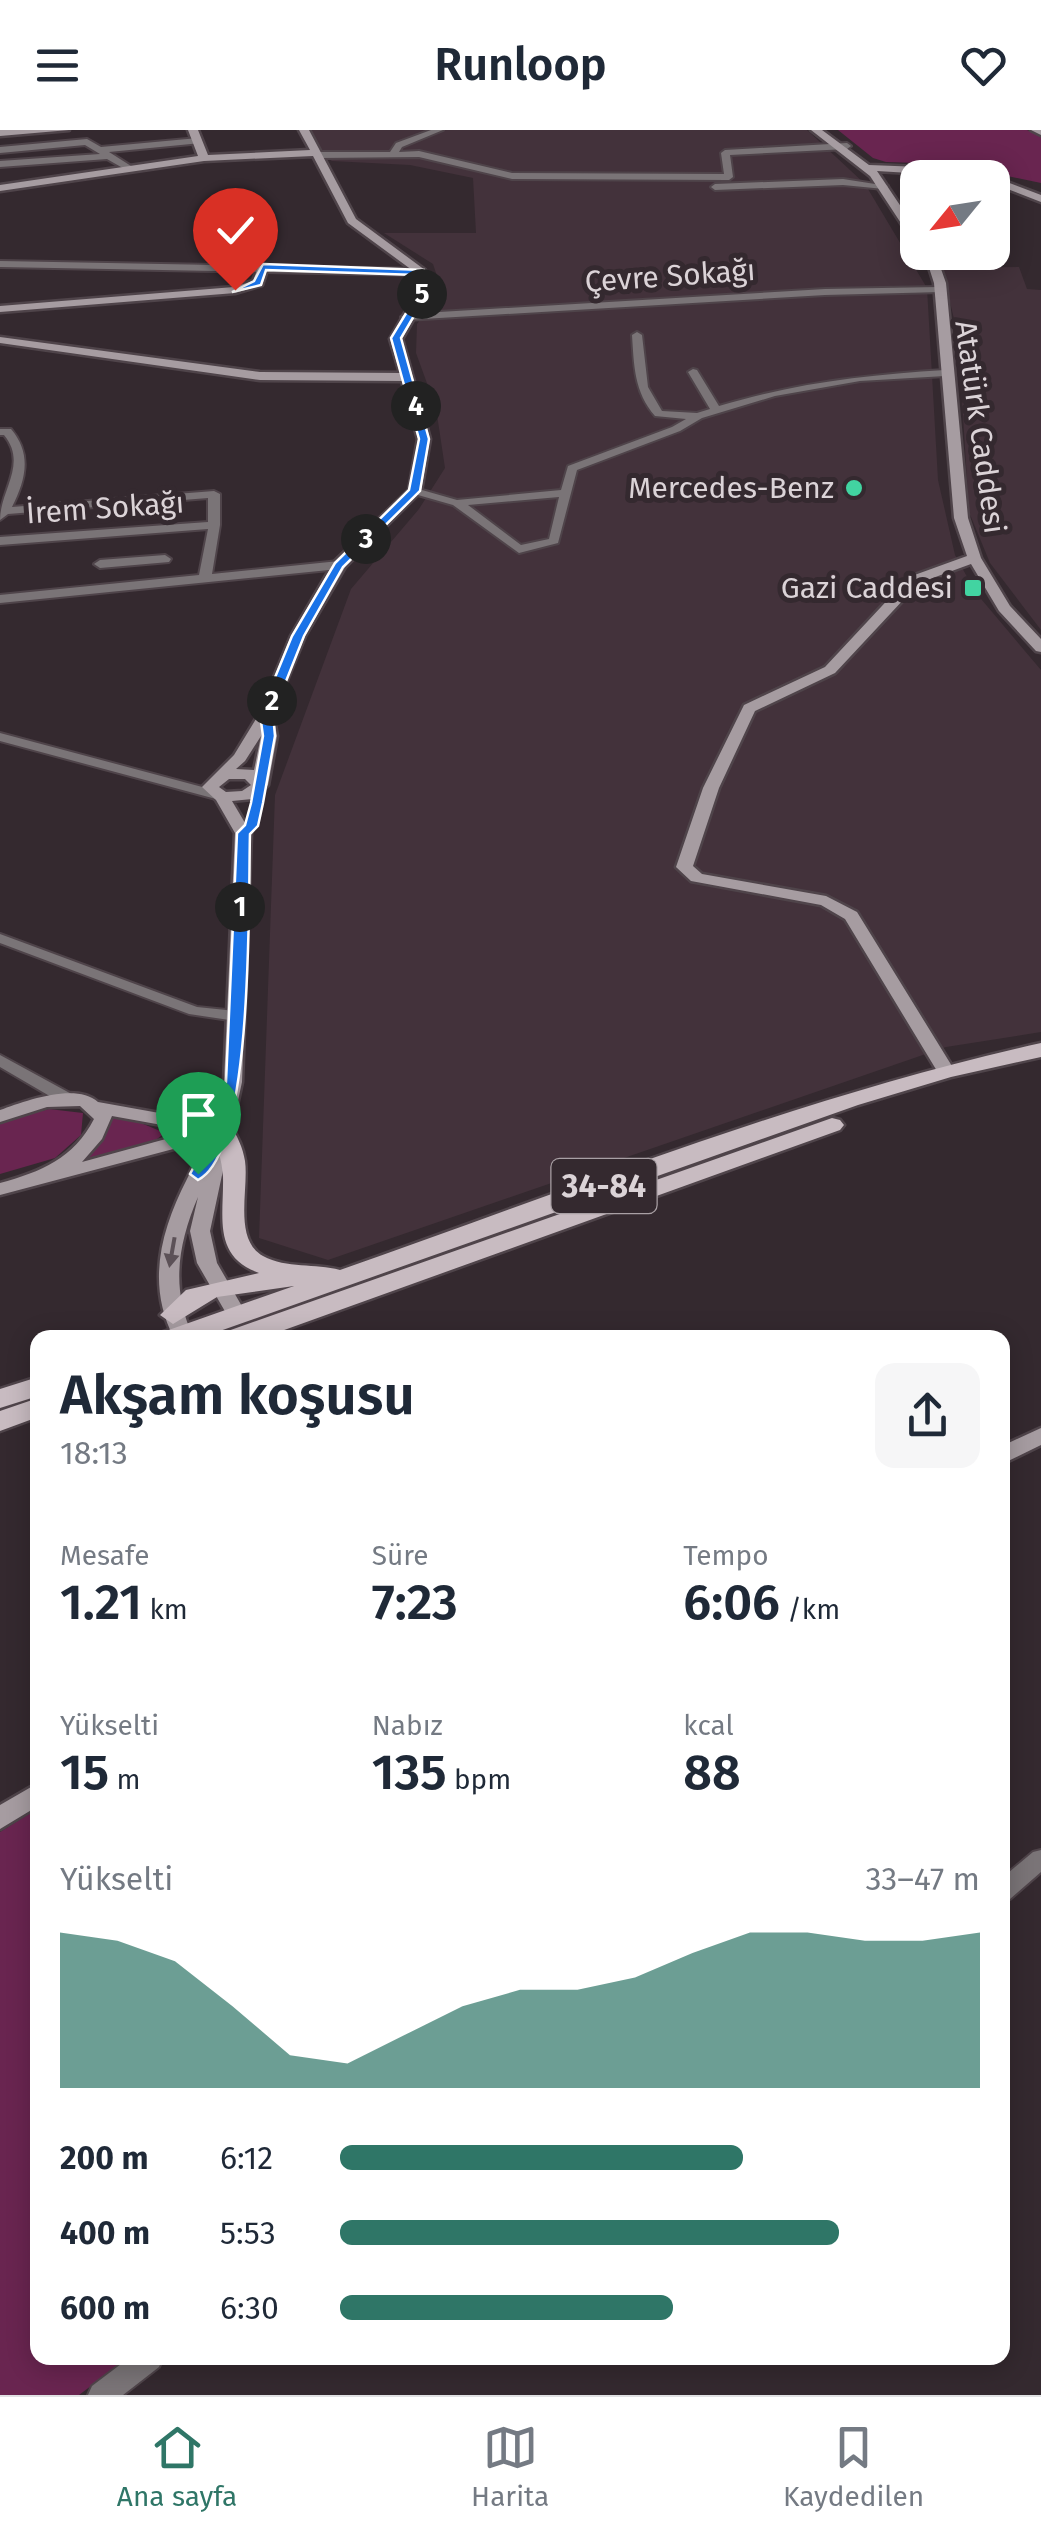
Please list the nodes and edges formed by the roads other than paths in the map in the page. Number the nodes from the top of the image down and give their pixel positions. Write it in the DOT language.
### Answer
graph roads {
  1 [pos="64,130"];
  2 [pos="116,130"];
  3 [pos="304,130"];
  4 [pos="439,130"];
  5 [pos="816,130"];
  6 [pos="826,130"];
  7 [pos="0,132"];
  8 [pos="196,136"];
  9 [pos="842,146"];
  10 [pos="121,148"];
  11 [pos="0,150"];
  12 [pos="100,150"];
  13 [pos="394,152"];
  14 [pos="319,154"];
  15 [pos="110,156"];
  16 [pos="204,158"];
  17 [pos="0,164"];
  18 [pos="128,168"];
  19 [pos="880,172"];
  20 [pos="22,185"];
  21 [pos="703,187"];
  22 [pos="0,188"];
  23 [pos="1041,198"];
  24 [pos="900,200"];
  25 [pos="900,208"];
  26 [pos="0,264"];
  27 [pos="263,267"];
  28 [pos="931,270"];
  29 [pos="421,272"];
  30 [pos="938,290"];
  31 [pos="0,309"];
  32 [pos="406,318"];
  33 [pos="637,335"];
  34 [pos="0,340"];
  35 [pos="692,372"];
  36 [pos="945,373"];
  37 [pos="409,377"];
  38 [pos="716,410"];
  39 [pos="698,416"];
  40 [pos="0,432"];
  41 [pos="20,481"];
  42 [pos="0,483"];
  43 [pos="414,491"];
  44 [pos="565,493"];
  45 [pos="457,503"];
  46 [pos="1,513"];
  47 [pos="214,524"];
  48 [pos="98,533"];
  49 [pos="0,541"];
  50 [pos="974,558"];
  51 [pos="165,560"];
  52 [pos="100,564"];
  53 [pos="339,565"];
  54 [pos="204,578"];
  55 [pos="100,588"];
  56 [pos="0,599"];
  57 [pos="1041,648"];
  58 [pos="266,714"];
  59 [pos="0,737"];
  60 [pos="258,785"];
  61 [pos="218,787"];
  62 [pos="244,833"];
  63 [pos="0,938"];
  64 [pos="236,1016"];
  65 [pos="1041,1050"];
  66 [pos="0,1060"];
  67 [pos="1041,1066"];
  68 [pos="946,1071"];
  69 [pos="71,1100"];
  70 [pos="92,1106"];
  71 [pos="0,1116"];
  72 [pos="222,1130"];
  73 [pos="52,1175"];
  74 [pos="0,1189"];
  75 [pos="312,1276"];
  76 [pos="348,1276"];
  77 [pos="224,1288"];
  78 [pos="178,1330"];
  79 [pos="178,1330"];
  80 [pos="232,1330"];
  81 [pos="30,1389"];
  82 [pos="0,1399"];
  83 [pos="30,1410"];
  84 [pos="0,1421"];
  85 [pos="1041,1436"];
  86 [pos="1010,1452"];
  87 [pos="30,1798"];
  88 [pos="0,1818"];
  89 [pos="1041,1859"];
  90 [pos="1010,1885"];
  91 [pos="141,2365"];
  92 [pos="102,2395"];
  1 -- 7 [label="main road"];
  2 -- 10 [label="street"];
  3 -- 14 [label="main road"];
  4 -- 13 [label="street"];
  5 -- 9 [label="main road"];
  6 -- 9 [label="main road"];
  8 -- 10 [label="street"];
  8 -- 16 [label="main road"];
  9 -- 13 [label="street"];
  9 -- 19 [label="main road"];
  10 -- 12 [label="street"];
  11 -- 12 [label="street"];
  12 -- 15 [label="street"];
  13 -- 14 [label="street"];
  14 -- 16 [label="main road"];
  14 -- 29 [label="main road"];
  15 -- 17 [label="street"];
  15 -- 18 [label="street"];
  16 -- 18 [label="main road"];
  17 -- 20 [label="street"];
  18 -- 20 [label="main road"];
  19 -- 21 [label="street"];
  19 -- 23 [label="main road"];
  19 -- 24 [label="main road"];
  19 -- 25 [label="main road"];
  20 -- 22 [label="main road"];
  26 -- 27 [label="street"];
  27 -- 29 [label="street"];
  27 -- 31 [label="main road"];
  28 -- 30 [label="main road, Atatürk Caddesi"];
  29 -- 32 [label="main road"];
  30 -- 32 [label="street, Çevre Sokağı"];
  30 -- 36 [label="main road, Atatürk Caddesi"];
  32 -- 37 [label="main road"];
  33 -- 39 [label="street"];
  34 -- 37 [label="main road"];
  35 -- 38 [label="street"];
  36 -- 38 [label="street"];
  36 -- 50 [label="main road, Atatürk Caddesi"];
  37 -- 43 [label="main road"];
  38 -- 39 [label="street"];
  39 -- 44 [label="street"];
  40 -- 41 [label="street"];
  41 -- 42 [label="street"];
  41 -- 46 [label="street"];
  43 -- 45 [label="street"];
  43 -- 53 [label="main road"];
  44 -- 45 [label="street"];
  44 -- 45 [label="street"];
  46 -- 47 [label="street"];
  47 -- 48 [label="street, İrem Sokağı"];
  47 -- 54 [label="street"];
  48 -- 49 [label="street, İrem Sokağı"];
  48 -- 52 [label="street"];
  50 -- 57 [label="main road, Atatürk Caddesi"];
  50 -- 68 [label="main road"];
  51 -- 52 [label="street"];
  52 -- 55 [label="street"];
  53 -- 54 [label="street"];
  53 -- 58 [label="main road"];
  54 -- 55 [label="street"];
  55 -- 56 [label="street"];
  58 -- 60 [label="main road"];
  58 -- 61 [label="main road"];
  59 -- 61 [label="street"];
  60 -- 61 [label="main road"];
  60 -- 61 [label="main road"];
  60 -- 62 [label="main road"];
  61 -- 62 [label="main road"];
  62 -- 64 [label="main road"];
  63 -- 64 [label="street"];
  64 -- 72 [label="main road"];
  65 -- 68 [label="main road, 34-84"];
  66 -- 69 [label="street"];
  67 -- 80 [label="main road, 34-84"];
  68 -- 76 [label="main road, 34-84"];
  69 -- 70 [label="main road"];
  69 -- 71 [label="main road"];
  70 -- 72 [label="main road"];
  70 -- 73 [label="main road"];
  72 -- 73 [label="main road"];
  72 -- 75 [label="main road"];
  72 -- 77 [label="main road"];
  72 -- 78 [label="main road, one-way"];
  73 -- 74 [label="main road"];
  75 -- 76 [label="main road"];
  75 -- 77 [label="main road"];
  76 -- 80 [label="main road, 34-84"];
  77 -- 79 [label="main road"];
  77 -- 80 [label="main road"];
  81 -- 82 [label="main road"];
  83 -- 84 [label="main road"];
  85 -- 86 [label="main road"];
  87 -- 88 [label="main road"];
  89 -- 90 [label="street"];
  91 -- 92 [label="street"];
}
